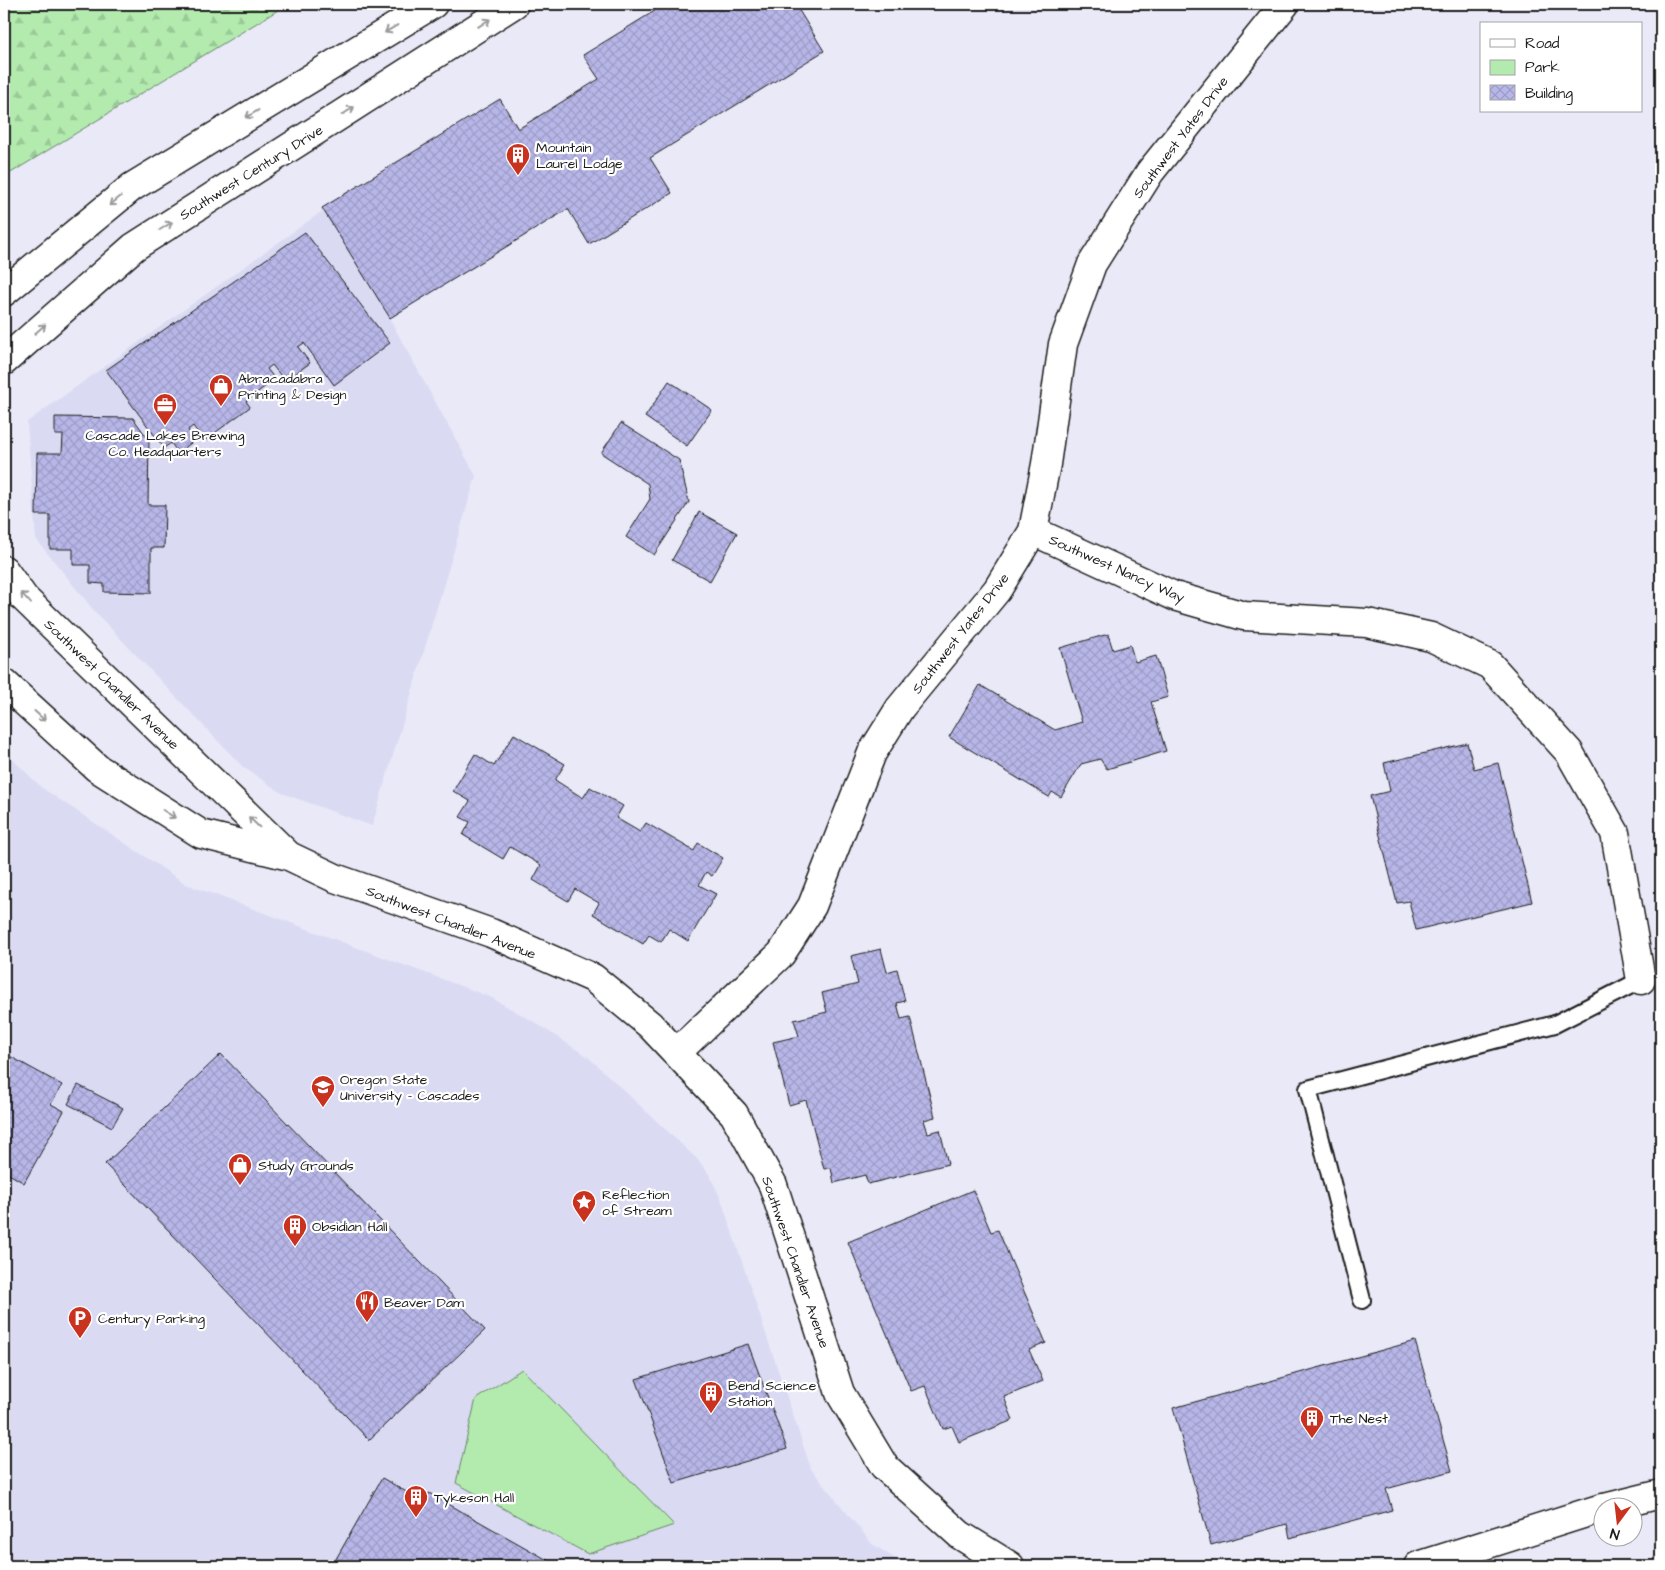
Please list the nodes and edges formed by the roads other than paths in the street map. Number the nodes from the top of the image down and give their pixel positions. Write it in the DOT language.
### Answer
graph roads {
  1 [pos="432,4"];
  2 [pos="514,4"];
  3 [pos="1285,4"];
  4 [pos="4,292"];
  5 [pos="4,361"];
  6 [pos="1034,531"];
  7 [pos="4,570"];
  8 [pos="4,683"];
  9 [pos="289,856"];
  10 [pos="1641,980"];
  11 [pos="676,1053"];
  12 [pos="1362,1300"];
  13 [pos="1661,1494"];
  14 [pos="1642,1499"];
  15 [pos="1592,1511"];
  16 [pos="1010,1566"];
  17 [pos="1418,1566"];
  1 -- 4 [label="street, one-way"];
  5 -- 2 [label="street, Southwest Century Drive, one-way"];
  3 -- 6 [label="street, Southwest Yates Drive"];
  6 -- 10 [label="street, Southwest Nancy Way"];
  6 -- 11 [label="street, Southwest Yates Drive"];
  9 -- 7 [label="street, Southwest Chandler Avenue, one-way"];
  8 -- 9 [label="street, Southwest Chandler Avenue, one-way"];
  9 -- 11 [label="street, Southwest Chandler Avenue"];
  10 -- 12 [label="lane"];
  11 -- 16 [label="street, Southwest Chandler Avenue"];
  13 -- 14 [label="street"];
  15 -- 17 [label="street"];
}
